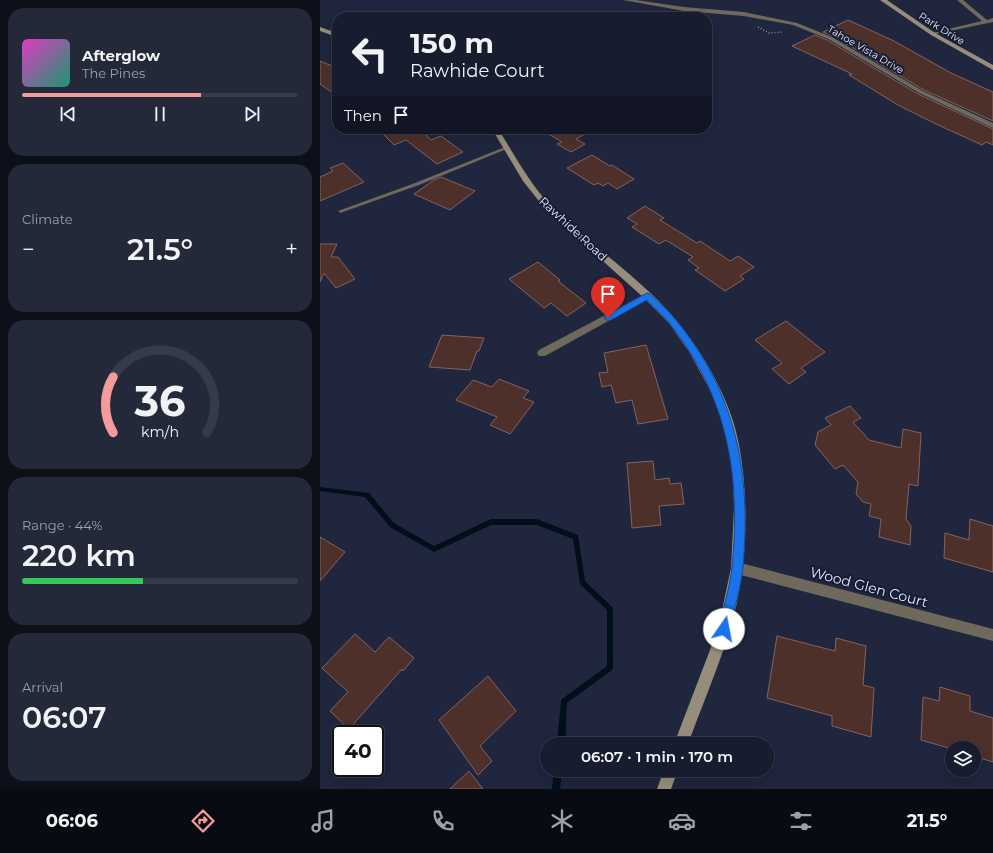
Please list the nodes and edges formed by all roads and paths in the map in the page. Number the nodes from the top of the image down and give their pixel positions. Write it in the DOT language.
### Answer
graph roads {
  1 [pos="626,0"];
  2 [pos="883,0"];
  3 [pos="960,0"];
  4 [pos="993,20"];
  5 [pos="985,21"];
  6 [pos="320,29"];
  7 [pos="332,33"];
  8 [pos="933,34"];
  9 [pos="993,68"];
  10 [pos="993,126"];
  11 [pos="498,134"];
  12 [pos="507,148"];
  13 [pos="341,211"];
  14 [pos="647,296"];
  15 [pos="542,353"];
  16 [pos="737,568"];
  17 [pos="993,634"];
  18 [pos="684,737"];
  19 [pos="668,777"];
  20 [pos="664,789"];
  1 -- 10 [label="street, Tahoe Vista Drive"];
  2 -- 8 [label="street, Park Drive"];
  3 -- 5 [label="street"];
  4 -- 5 [label="street"];
  5 -- 8 [label="street"];
  6 -- 7 [label="street"];
  8 -- 9 [label="street, Park Drive"];
  11 -- 12 [label="street, Rawhide Road"];
  12 -- 13 [label="lane"];
  12 -- 14 [label="street, Rawhide Road"];
  14 -- 15 [label="street"];
  14 -- 16 [label="street, Rawhide Road"];
  16 -- 17 [label="street, Wood Glen Court"];
  16 -- 18 [label="street, Rawhide Road"];
  19 -- 20 [label="street"];
}
